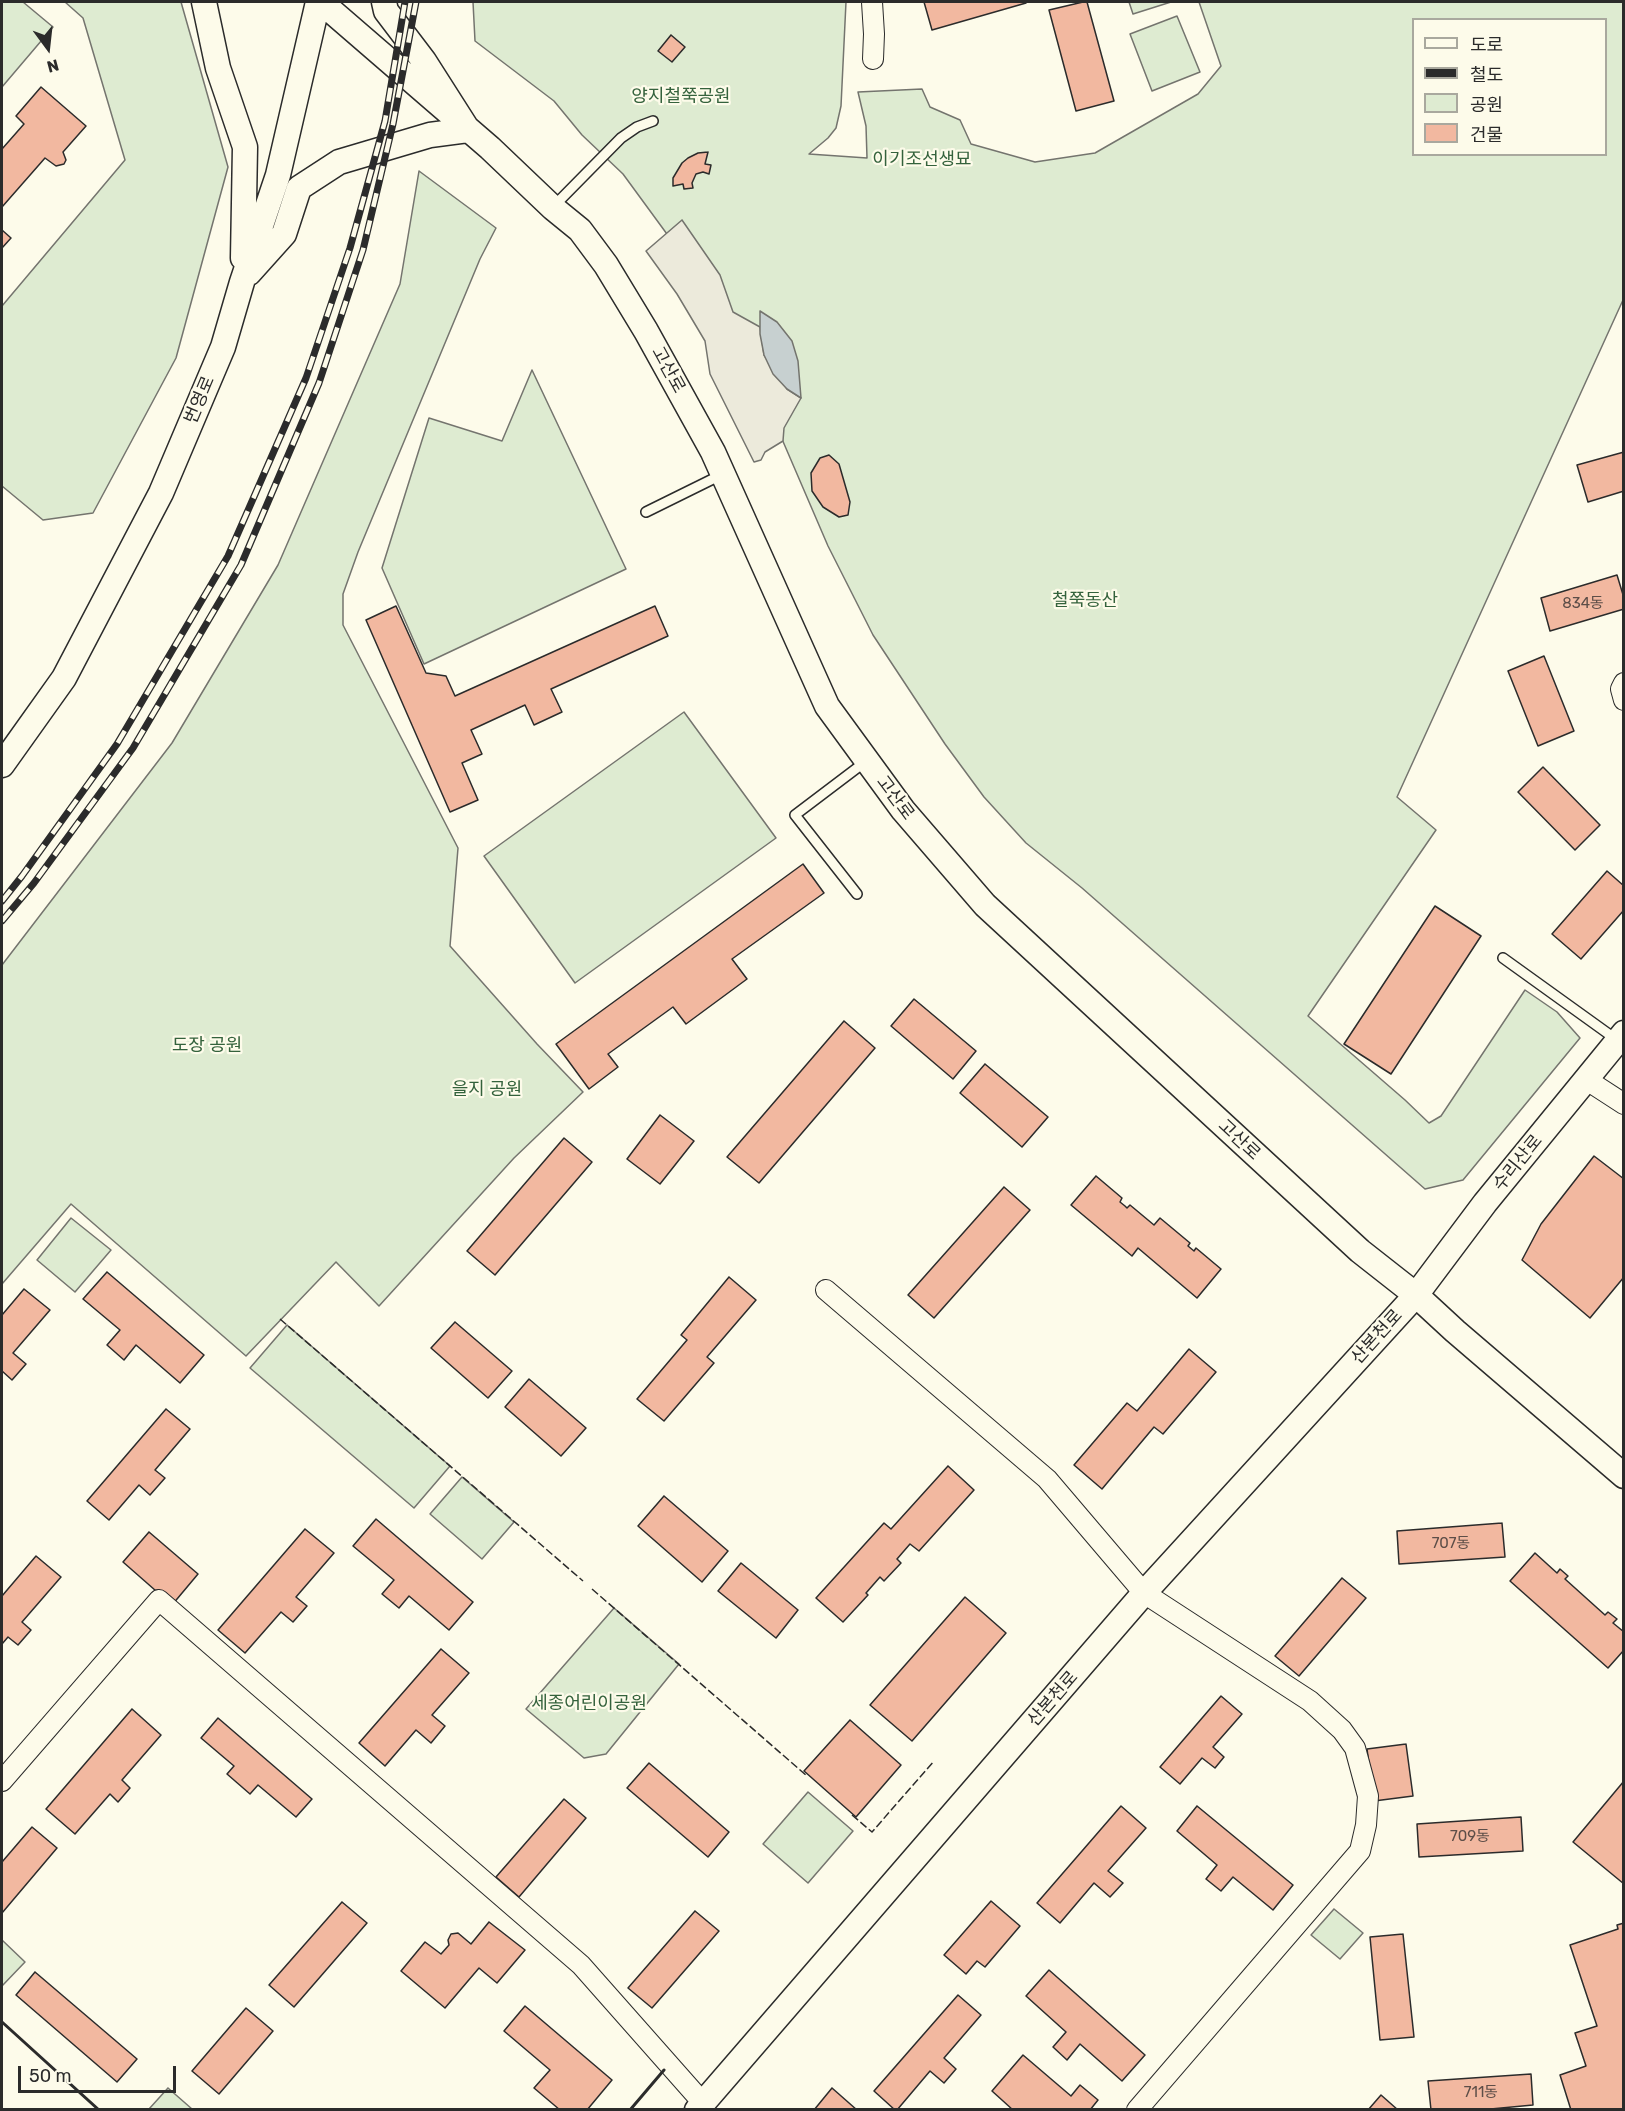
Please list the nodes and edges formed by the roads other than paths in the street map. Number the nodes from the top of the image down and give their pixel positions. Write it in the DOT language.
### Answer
graph roads {
  1 [pos="204,2"];
  2 [pos="320,2"];
  3 [pos="384,2"];
  4 [pos="872,2"];
  5 [pos="873,59"];
  6 [pos="653,121"];
  7 [pos="468,130"];
  8 [pos="553,208"];
  9 [pos="242,282"];
  10 [pos="723,474"];
  11 [pos="646,512"];
  12 [pos="1623,682"];
  13 [pos="1623,700"];
  14 [pos="867,760"];
  15 [pos="2,765"];
  16 [pos="857,894"];
  17 [pos="1503,957"];
  18 [pos="1620,1037"];
  19 [pos="1587,1080"];
  20 [pos="1623,1104"];
  21 [pos="826,1290"];
  22 [pos="1416,1295"];
  23 [pos="1623,1476"];
  24 [pos="1144,1593"];
  25 [pos="2,1781"];
  26 [pos="700,2106"];
  27 [pos="1137,2109"];
  1 -- 9 [label="street"];
  2 -- 7 [label="street, 고산로"];
  2 -- 9 [label="street, 번영로"];
  3 -- 7 [label="street"];
  4 -- 5 [label="street"];
  6 -- 8 [label="lane"];
  7 -- 8 [label="street, 고산로"];
  7 -- 9 [label="street"];
  8 -- 10 [label="street, 고산로"];
  9 -- 15 [label="street, 번영로"];
  10 -- 11 [label="lane"];
  10 -- 14 [label="street, 고산로"];
  12 -- 13 [label="street"];
  14 -- 16 [label="lane"];
  14 -- 22 [label="street, 고산로"];
  17 -- 18 [label="lane"];
  18 -- 19 [label="street, 수리산로"];
  19 -- 20 [label="street"];
  19 -- 22 [label="street, 수리산로"];
  21 -- 24 [label="street"];
  22 -- 23 [label="street, 고산로"];
  22 -- 24 [label="street, 산본천로"];
  24 -- 26 [label="street, 산본천로"];
  24 -- 27 [label="street"];
  25 -- 26 [label="street"];
}
